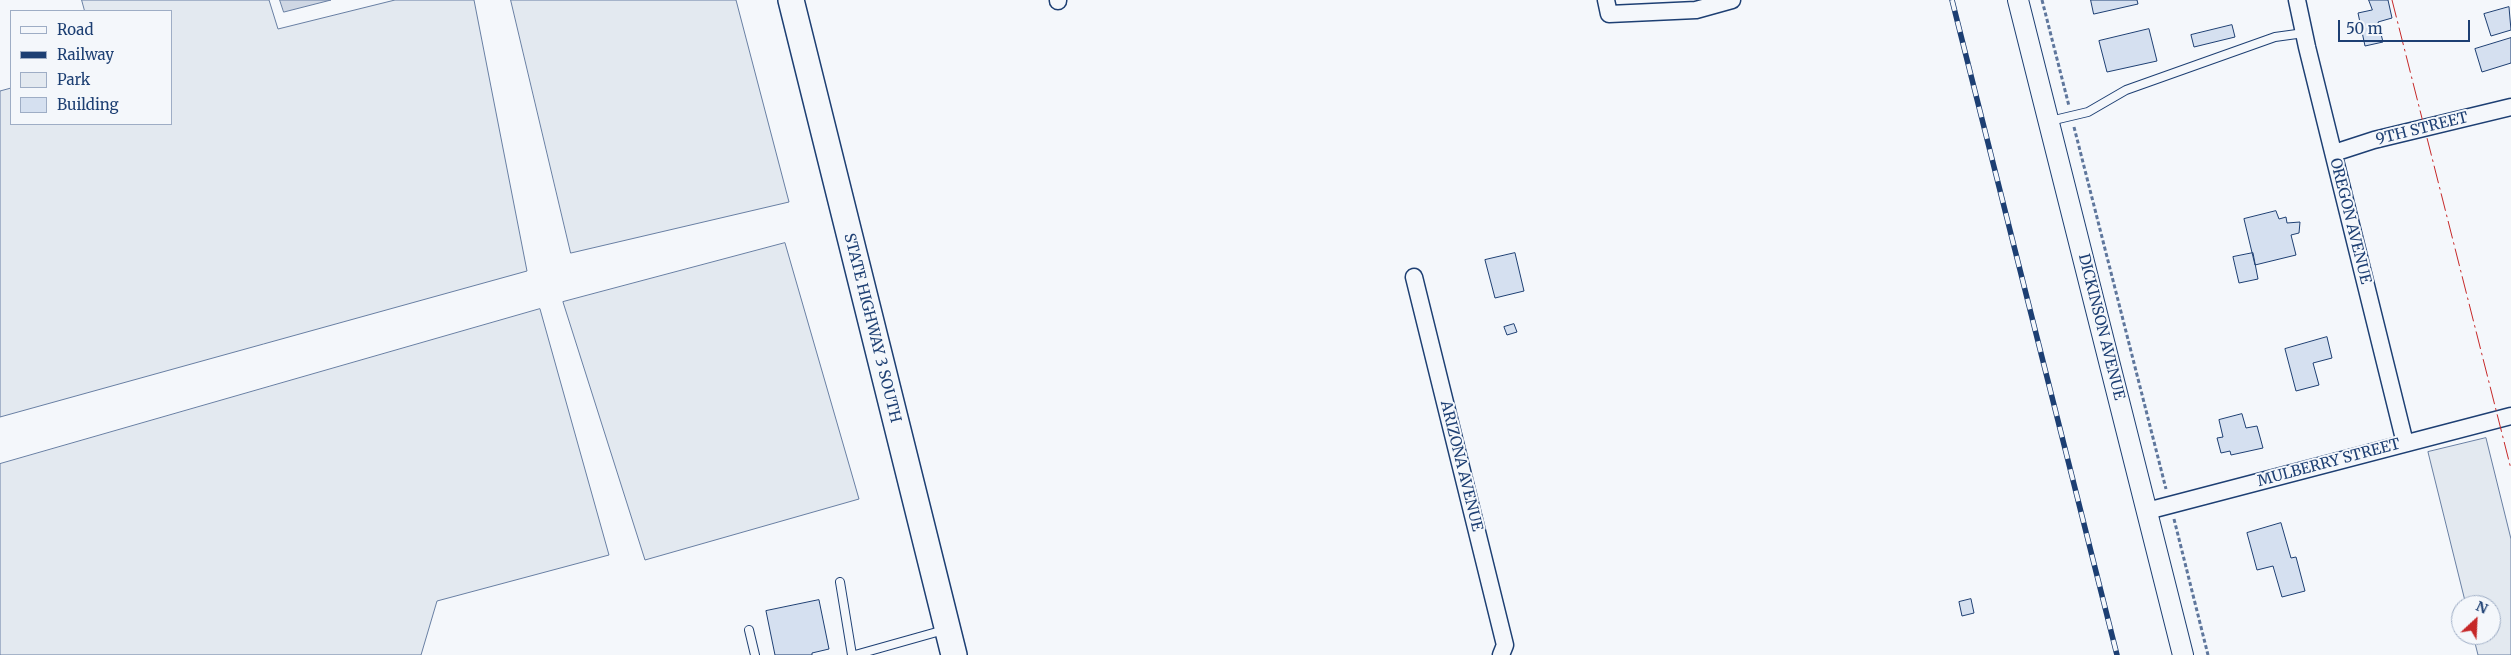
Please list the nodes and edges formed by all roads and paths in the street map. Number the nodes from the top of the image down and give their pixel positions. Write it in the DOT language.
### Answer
graph roads {
  1 [pos="790,0"];
  2 [pos="1732,0"];
  3 [pos="2018,0"];
  4 [pos="2042,0"];
  5 [pos="2297,0"];
  6 [pos="1607,7"];
  7 [pos="2304,33"];
  8 [pos="2511,107"];
  9 [pos="2072,116"];
  10 [pos="2048,121"];
  11 [pos="2334,154"];
  12 [pos="1414,277"];
  13 [pos="2511,416"];
  14 [pos="2405,443"];
  15 [pos="2170,504"];
  16 [pos="2147,510"];
  17 [pos="840,582"];
  18 [pos="948,629"];
  19 [pos="749,630"];
  20 [pos="755,655"];
  21 [pos="854,655"];
  22 [pos="954,655"];
  23 [pos="1501,655"];
  24 [pos="2183,655"];
  25 [pos="2208,655"];
  1 -- 18 [label="main road, STATE HIGHWAY 3 SOUTH"];
  2 -- 6 [label="street"];
  3 -- 10 [label="street, DICKINSON AVENUE"];
  4 -- 9 [label="path"];
  5 -- 7 [label="street, OREGON AVENUE"];
  7 -- 9 [label="lane"];
  7 -- 11 [label="street, OREGON AVENUE"];
  8 -- 11 [label="street, 9TH STREET"];
  9 -- 10 [label="lane"];
  9 -- 15 [label="path"];
  10 -- 16 [label="street, DICKINSON AVENUE"];
  11 -- 14 [label="street, OREGON AVENUE"];
  12 -- 23 [label="street, ARIZONA AVENUE"];
  13 -- 14 [label="street, MULBERRY STREET"];
  14 -- 15 [label="street, MULBERRY STREET"];
  15 -- 16 [label="street, MULBERRY STREET"];
  15 -- 25 [label="path"];
  16 -- 24 [label="street, DICKINSON AVENUE"];
  17 -- 21 [label="lane"];
  18 -- 21 [label="lane"];
  18 -- 22 [label="main road, STATE HIGHWAY 3 SOUTH"];
  19 -- 20 [label="lane"];
}
